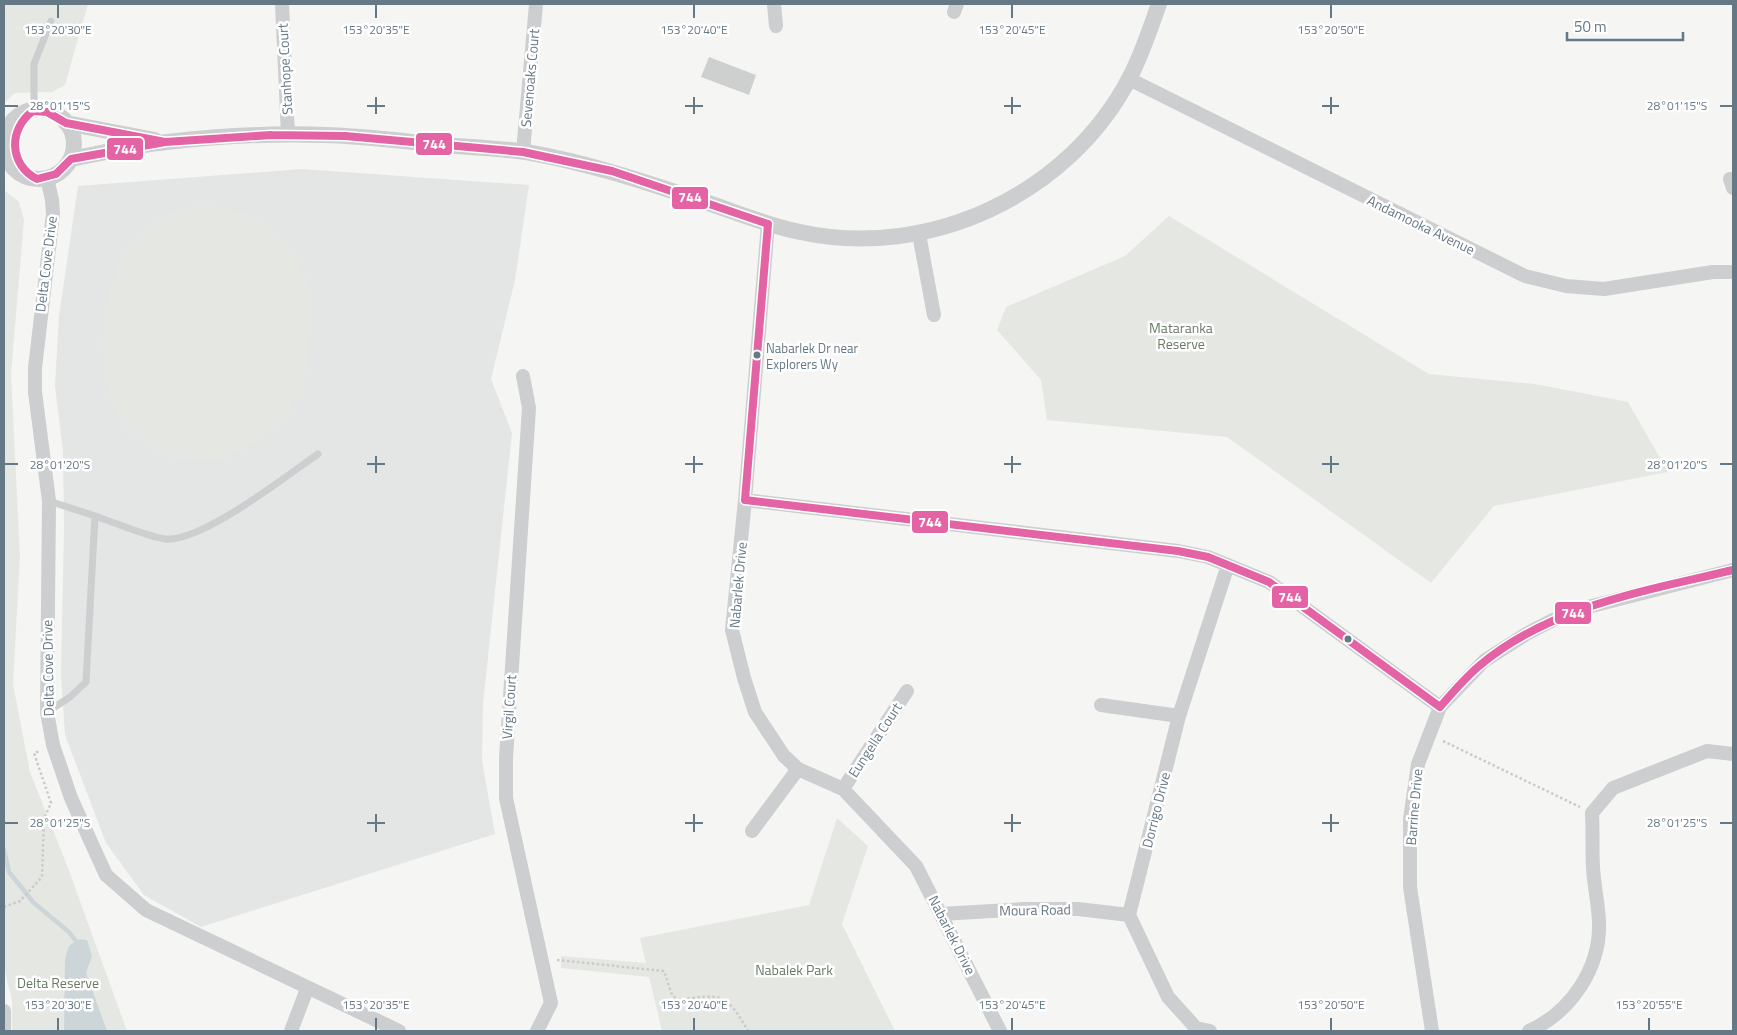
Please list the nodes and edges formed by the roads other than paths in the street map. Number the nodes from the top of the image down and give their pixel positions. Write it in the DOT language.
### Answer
graph roads {
  1 [pos="282,4"];
  2 [pos="536,4"];
  3 [pos="774,4"];
  4 [pos="1159,4"];
  5 [pos="51,22"];
  6 [pos="776,26"];
  7 [pos="1129,79"];
  8 [pos="34,110"];
  9 [pos="66,123"];
  10 [pos="288,134"];
  11 [pos="165,142"];
  12 [pos="523,152"];
  13 [pos="71,158"];
  14 [pos="47,178"];
  15 [pos="768,224"];
  16 [pos="919,234"];
  17 [pos="1733,272"];
  18 [pos="934,315"];
  19 [pos="523,376"];
  20 [pos="318,454"];
  21 [pos="746,500"];
  22 [pos="49,501"];
  23 [pos="95,516"];
  24 [pos="1228,565"];
  25 [pos="1733,570"];
  26 [pos="907,691"];
  27 [pos="1101,705"];
  28 [pos="1440,707"];
  29 [pos="47,712"];
  30 [pos="1180,716"];
  31 [pos="1733,754"];
  32 [pos="798,769"];
  33 [pos="843,789"];
  34 [pos="752,831"];
  35 [pos="941,914"];
  36 [pos="1129,915"];
  37 [pos="307,989"];
  38 [pos="4,1011"];
  39 [pos="4,1031"];
  40 [pos="291,1031"];
  41 [pos="399,1031"];
  42 [pos="537,1031"];
  43 [pos="1000,1031"];
  44 [pos="1210,1031"];
  45 [pos="1432,1031"];
  46 [pos="1529,1031"];
  1 -- 10 [label="street, Stanhope Court"];
  2 -- 12 [label="street, Sevenoaks Court"];
  3 -- 6 [label="street"];
  4 -- 7 [label="street"];
  5 -- 8 [label="lane"];
  7 -- 16 [label="street"];
  7 -- 17 [label="street, Andamooka Avenue"];
  8 -- 9 [label="street"];
  8 -- 14 [label="street"];
  9 -- 11 [label="street"];
  9 -- 13 [label="street"];
  10 -- 11 [label="street"];
  10 -- 12 [label="street"];
  11 -- 13 [label="street"];
  12 -- 15 [label="street"];
  13 -- 14 [label="street"];
  14 -- 22 [label="street, Delta Cove Drive"];
  15 -- 16 [label="street"];
  15 -- 21 [label="street, Nabarlek Drive"];
  16 -- 18 [label="street"];
  19 -- 42 [label="street, Virgil Court"];
  20 -- 23 [label="lane"];
  21 -- 24 [label="street"];
  21 -- 32 [label="street, Nabarlek Drive"];
  22 -- 23 [label="lane"];
  22 -- 29 [label="street, Delta Cove Drive"];
  23 -- 29 [label="lane"];
  24 -- 28 [label="street"];
  24 -- 30 [label="street, Dorrigo Drive"];
  25 -- 28 [label="street, Barrine Drive"];
  26 -- 33 [label="street, Eungella Court"];
  27 -- 30 [label="street"];
  28 -- 45 [label="street, Barrine Drive"];
  29 -- 37 [label="street, Delta Cove Drive"];
  30 -- 36 [label="street, Dorrigo Drive"];
  31 -- 46 [label="street"];
  32 -- 33 [label="street, Nabarlek Drive"];
  32 -- 34 [label="street"];
  33 -- 35 [label="street, Nabarlek Drive"];
  35 -- 36 [label="street, Moura Road"];
  35 -- 43 [label="street, Nabarlek Drive"];
  36 -- 44 [label="street"];
  37 -- 40 [label="street"];
  37 -- 41 [label="street, Delta Cove Drive"];
  38 -- 39 [label="street"];
}
